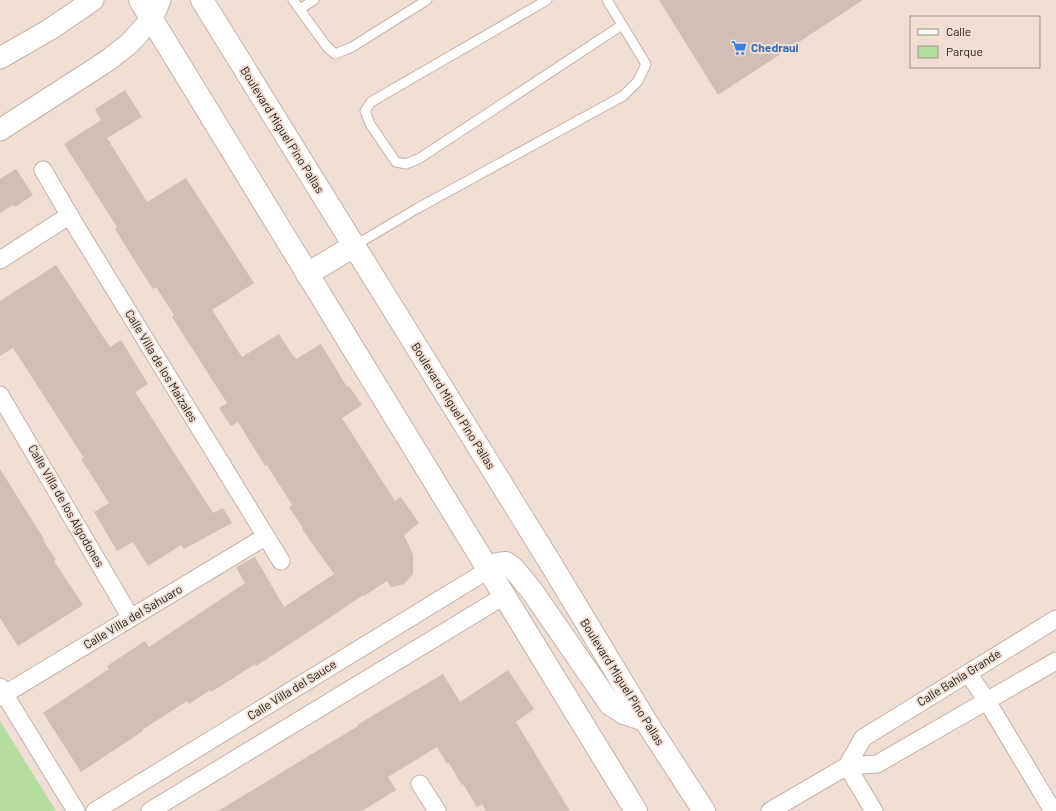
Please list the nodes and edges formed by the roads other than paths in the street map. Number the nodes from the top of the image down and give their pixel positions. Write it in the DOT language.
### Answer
graph roads {
  1 [pos="93,0"];
  2 [pos="140,0"];
  3 [pos="202,0"];
  4 [pos="293,0"];
  5 [pos="314,0"];
  6 [pos="427,0"];
  7 [pos="547,0"];
  8 [pos="608,0"];
  9 [pos="300,9"];
  10 [pos="156,10"];
  11 [pos="622,25"];
  12 [pos="0,58"];
  13 [pos="0,130"];
  14 [pos="43,170"];
  15 [pos="70,215"];
  16 [pos="354,246"];
  17 [pos="0,260"];
  18 [pos="307,274"];
  19 [pos="0,395"];
  20 [pos="265,537"];
  21 [pos="281,562"];
  22 [pos="488,570"];
  23 [pos="504,596"];
  24 [pos="131,618"];
  25 [pos="1056,619"];
  26 [pos="1056,661"];
  27 [pos="968,673"];
  28 [pos="1,693"];
  29 [pos="988,701"];
  30 [pos="645,720"];
  31 [pos="847,766"];
  32 [pos="420,784"];
  33 [pos="76,811"];
  34 [pos="95,811"];
  35 [pos="150,811"];
  36 [pos="437,811"];
  37 [pos="636,811"];
  38 [pos="704,811"];
  39 [pos="770,811"];
  40 [pos="874,811"];
  41 [pos="1053,811"];
  1 -- 12 [label="street"];
  2 -- 10 [label="main road"];
  3 -- 16 [label="main road, Boulevard Miguel Pino Pallas"];
  4 -- 9 [label="lane"];
  5 -- 9 [label="lane"];
  6 -- 9 [label="lane"];
  7 -- 11 [label="lane"];
  8 -- 11 [label="lane"];
  10 -- 13 [label="street"];
  10 -- 18 [label="main road"];
  11 -- 16 [label="lane"];
  14 -- 15 [label="street, Calle Villa de los Maizales"];
  15 -- 17 [label="street"];
  15 -- 20 [label="street, Calle Villa de los Maizales"];
  16 -- 18 [label="main road"];
  16 -- 30 [label="main road, Boulevard Miguel Pino Pallas"];
  18 -- 22 [label="main road"];
  19 -- 24 [label="street, Calle Villa de los Algodones"];
  20 -- 21 [label="street, Calle Villa de los Maizales"];
  20 -- 24 [label="street, Calle Villa del Sahuaro"];
  22 -- 23 [label="main road"];
  22 -- 30 [label="main road"];
  22 -- 34 [label="street, Calle Villa del Sauce"];
  23 -- 35 [label="street"];
  23 -- 37 [label="main road"];
  24 -- 28 [label="street, Calle Villa del Sahuaro"];
  25 -- 27 [label="street, Calle Bahía Grande"];
  26 -- 29 [label="street"];
  27 -- 29 [label="street"];
  27 -- 31 [label="street, Calle Bahía Grande"];
  28 -- 33 [label="street"];
  29 -- 31 [label="street"];
  29 -- 41 [label="street"];
  30 -- 38 [label="main road, Boulevard Miguel Pino Pallas"];
  31 -- 39 [label="street"];
  31 -- 40 [label="street"];
  32 -- 36 [label="street"];
}
